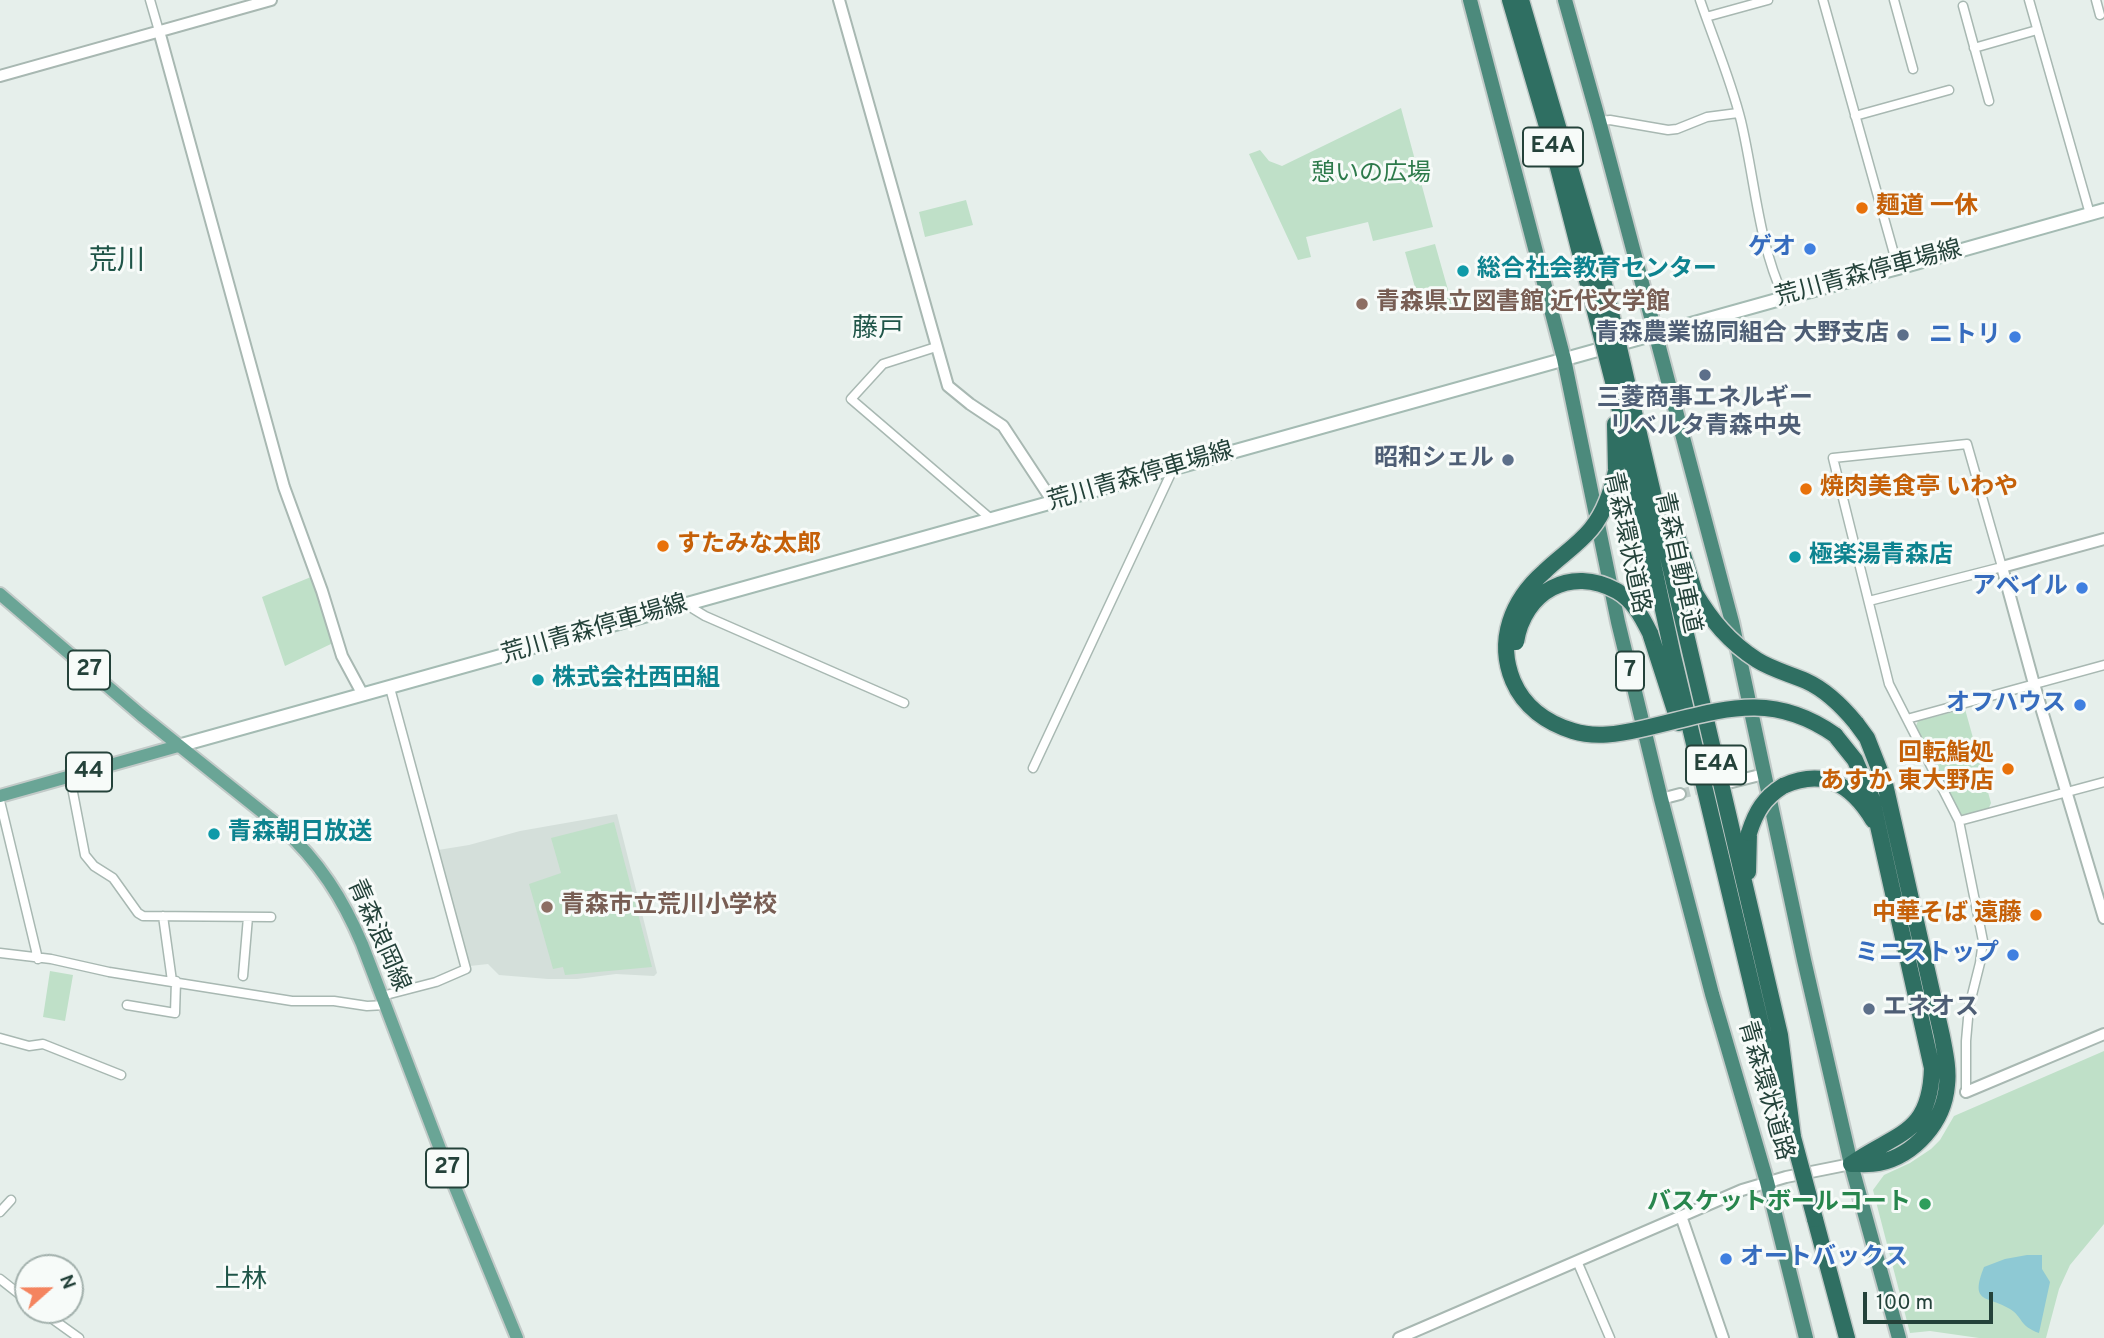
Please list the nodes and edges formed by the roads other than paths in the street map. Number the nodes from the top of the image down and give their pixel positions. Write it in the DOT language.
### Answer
graph roads {
  1 [pos="150,0"];
  2 [pos="271,0"];
  3 [pos="839,0"];
  4 [pos="1470,0"];
  5 [pos="1510,0"];
  6 [pos="1521,0"];
  7 [pos="1565,0"];
  8 [pos="1700,0"];
  9 [pos="1768,0"];
  10 [pos="1823,0"];
  11 [pos="1894,0"];
  12 [pos="2042,0"];
  13 [pos="2096,0"];
  14 [pos="2029,2"];
  15 [pos="1963,6"];
  16 [pos="2100,15"];
  17 [pos="1706,17"];
  18 [pos="2037,30"];
  19 [pos="159,31"];
  20 [pos="1974,48"];
  21 [pos="1913,69"];
  22 [pos="0,76"];
  23 [pos="1948,90"];
  24 [pos="1989,101"];
  25 [pos="1738,113"];
  26 [pos="1856,116"];
  27 [pos="1599,121"];
  28 [pos="2104,210"];
  29 [pos="2090,215"];
  30 [pos="1898,268"];
  31 [pos="1603,297"];
  32 [pos="1784,298"];
  33 [pos="1656,334"];
  34 [pos="936,347"];
  35 [pos="1564,359"];
  36 [pos="1623,396"];
  37 [pos="1173,469"];
  38 [pos="1053,502"];
  39 [pos="991,519"];
  40 [pos="2104,539"];
  41 [pos="2002,567"];
  42 [pos="0,594"];
  43 [pos="1869,601"];
  44 [pos="687,605"];
  45 [pos="2104,665"];
  46 [pos="2034,684"];
  47 [pos="390,688"];
  48 [pos="363,695"];
  49 [pos="904,703"];
  50 [pos="1906,719"];
  51 [pos="1844,729"];
  52 [pos="178,746"];
  53 [pos="1033,768"];
  54 [pos="1764,774"];
  55 [pos="70,777"];
  56 [pos="1732,782"];
  57 [pos="2104,782"];
  58 [pos="2065,792"];
  59 [pos="1680,794"];
  60 [pos="0,798"];
  61 [pos="1661,799"];
  62 [pos="1959,821"];
  63 [pos="1877,828"];
  64 [pos="2099,888"];
  65 [pos="1731,904"];
  66 [pos="1748,905"];
  67 [pos="163,916"];
  68 [pos="248,917"];
  69 [pos="271,917"];
  70 [pos="2104,918"];
  71 [pos="0,953"];
  72 [pos="37,959"];
  73 [pos="243,976"];
  74 [pos="174,981"];
  75 [pos="384,1000"];
  76 [pos="127,1005"];
  77 [pos="2104,1034"];
  78 [pos="0,1038"];
  79 [pos="121,1075"];
  80 [pos="1966,1092"];
  81 [pos="1793,1138"];
  82 [pos="1851,1164"];
  83 [pos="1767,1182"];
  84 [pos="11,1200"];
  85 [pos="0,1212"];
  86 [pos="1682,1216"];
  87 [pos="1577,1261"];
  88 [pos="0,1279"];
  89 [pos="14,1290"];
  90 [pos="60,1324"];
  91 [pos="79,1338"];
  92 [pos="517,1338"];
  93 [pos="1399,1338"];
  94 [pos="1610,1338"];
  95 [pos="1723,1338"];
  96 [pos="1806,1338"];
  97 [pos="1847,1338"];
  98 [pos="1899,1338"];
  1 -- 19 [label="street"];
  2 -- 19 [label="street"];
  3 -- 34 [label="street"];
  4 -- 35 [label="highway, 青森環状道路 / 7"];
  5 -- 31 [label="highway, 青森自動車道 / E4A"];
  6 -- 31 [label="highway, 青森自動車道 / E4A"];
  7 -- 27 [label="highway"];
  8 -- 17 [label="street"];
  9 -- 17 [label="street"];
  10 -- 26 [label="street"];
  11 -- 21 [label="street"];
  12 -- 14 [label="street"];
  13 -- 16 [label="street"];
  14 -- 18 [label="street"];
  15 -- 20 [label="street"];
  17 -- 25 [label="street"];
  18 -- 20 [label="street"];
  18 -- 29 [label="street"];
  19 -- 22 [label="street"];
  19 -- 48 [label="street"];
  20 -- 24 [label="street"];
  23 -- 26 [label="street"];
  25 -- 27 [label="street"];
  25 -- 32 [label="street"];
  26 -- 30 [label="street"];
  27 -- 33 [label="highway"];
  28 -- 29 [label="main road, 荒川青森停車場線"];
  29 -- 30 [label="main road, 荒川青森停車場線"];
  30 -- 32 [label="main road, 荒川青森停車場線"];
  31 -- 36 [label="highway, 青森自動車道 / E4A, bridge"];
  31 -- 36 [label="highway, 青森自動車道 / E4A, bridge"];
  32 -- 33 [label="main road, 荒川青森停車場線"];
  33 -- 35 [label="main road, 荒川青森停車場線"];
  33 -- 54 [label="highway"];
  34 -- 38 [label="street"];
  34 -- 39 [label="street"];
  35 -- 37 [label="main road, 荒川青森停車場線"];
  35 -- 61 [label="highway, 青森環状道路 / 7"];
  36 -- 51 [label="highway, bridge"];
  36 -- 51 [label="highway, bridge"];
  36 -- 65 [label="highway, 青森自動車道 / E4A"];
  36 -- 66 [label="highway, 青森自動車道 / E4A"];
  37 -- 38 [label="main road, 荒川青森停車場線"];
  37 -- 53 [label="street"];
  38 -- 39 [label="main road, 荒川青森停車場線"];
  39 -- 44 [label="main road, 荒川青森停車場線"];
  40 -- 41 [label="street"];
  41 -- 43 [label="street"];
  41 -- 43 [label="street"];
  41 -- 46 [label="street"];
  42 -- 52 [label="main road, 青森浪岡線 / 27"];
  43 -- 50 [label="street"];
  44 -- 47 [label="main road, 荒川青森停車場線"];
  44 -- 49 [label="street"];
  45 -- 46 [label="street"];
  46 -- 50 [label="street"];
  46 -- 58 [label="street"];
  47 -- 48 [label="main road, 荒川青森停車場線"];
  47 -- 75 [label="street"];
  48 -- 52 [label="main road, 荒川青森停車場線"];
  50 -- 62 [label="street"];
  51 -- 63 [label="highway"];
  51 -- 65 [label="highway, bridge"];
  51 -- 82 [label="highway"];
  52 -- 55 [label="main road, 44"];
  52 -- 75 [label="main road, 青森浪岡線 / 27"];
  54 -- 56 [label="street"];
  54 -- 82 [label="highway"];
  55 -- 60 [label="main road, 44"];
  55 -- 67 [label="street"];
  57 -- 58 [label="street"];
  58 -- 62 [label="street"];
  58 -- 64 [label="street"];
  59 -- 61 [label="street"];
  60 -- 72 [label="street"];
  61 -- 83 [label="highway, 青森環状道路 / 7"];
  62 -- 80 [label="street"];
  63 -- 66 [label="highway, bridge"];
  63 -- 82 [label="highway"];
  64 -- 70 [label="street"];
  65 -- 81 [label="highway, 青森自動車道 / E4A"];
  66 -- 81 [label="highway, 青森自動車道 / E4A"];
  67 -- 68 [label="street"];
  67 -- 74 [label="street"];
  68 -- 69 [label="street"];
  68 -- 73 [label="street"];
  71 -- 72 [label="street"];
  72 -- 74 [label="street"];
  74 -- 75 [label="street"];
  74 -- 76 [label="street"];
  75 -- 92 [label="main road, 青森浪岡線 / 27"];
  77 -- 80 [label="street"];
  78 -- 79 [label="street"];
  81 -- 97 [label="highway, 青森自動車道 / E4A, bridge"];
  82 -- 83 [label="street"];
  82 -- 98 [label="highway"];
  83 -- 86 [label="street"];
  83 -- 96 [label="highway, 青森環状道路 / 7"];
  84 -- 85 [label="street"];
  86 -- 87 [label="street"];
  86 -- 95 [label="street"];
  87 -- 93 [label="street"];
  87 -- 94 [label="street"];
  88 -- 89 [label="street"];
  90 -- 91 [label="street"];
}
